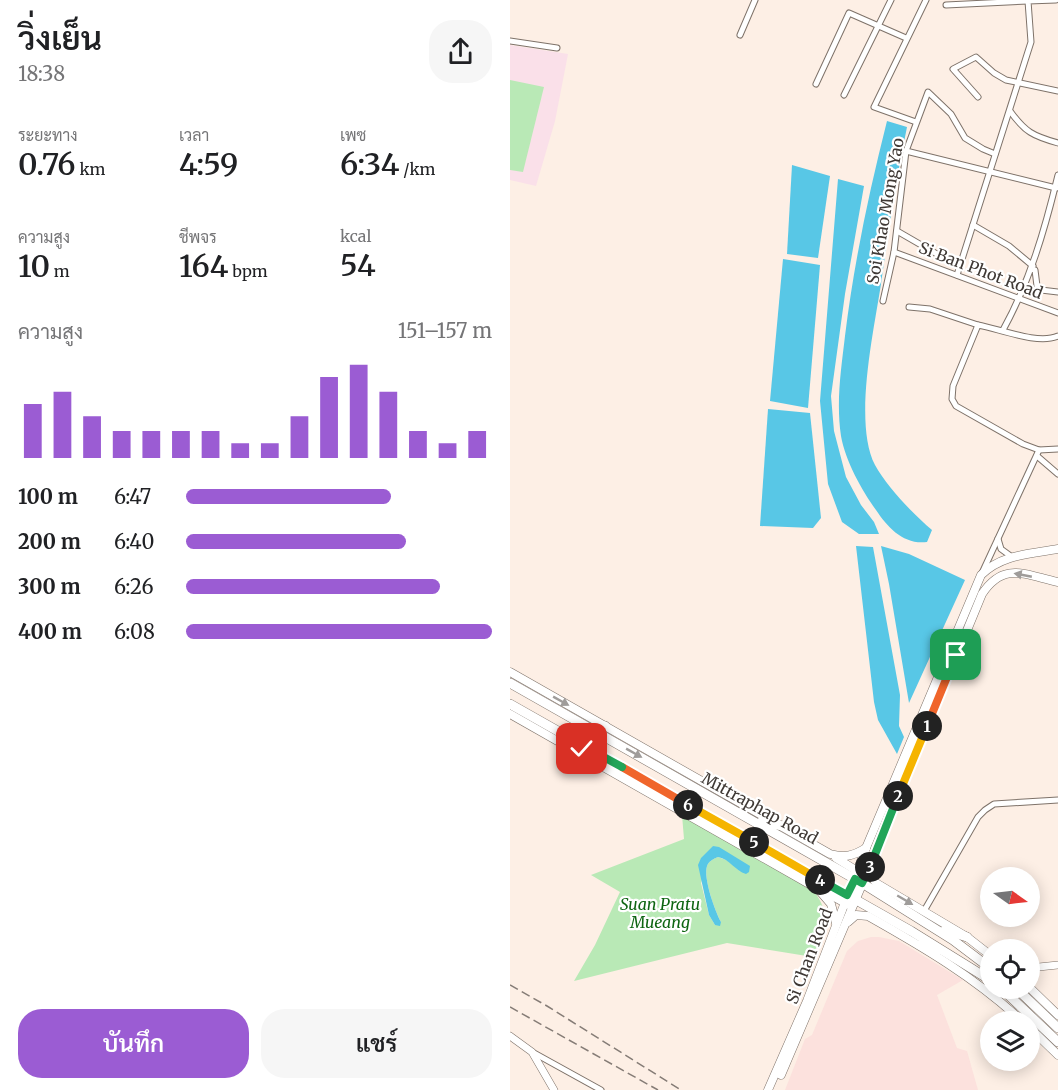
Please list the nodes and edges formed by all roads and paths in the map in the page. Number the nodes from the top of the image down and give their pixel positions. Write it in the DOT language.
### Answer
graph roads {
  1 [pos="755,0"];
  2 [pos="891,0"];
  3 [pos="926,0"];
  4 [pos="1056,0"];
  5 [pos="1028,2"];
  6 [pos="946,5"];
  7 [pos="878,26"];
  8 [pos="740,35"];
  9 [pos="906,38"];
  10 [pos="510,41"];
  11 [pos="557,48"];
  12 [pos="1019,83"];
  13 [pos="816,84"];
  14 [pos="1058,91"];
  15 [pos="844,95"];
  16 [pos="978,97"];
  17 [pos="1010,111"];
  18 [pos="916,122"];
  19 [pos="1058,143"];
  20 [pos="906,151"];
  21 [pos="995,154"];
  22 [pos="989,173"];
  23 [pos="1058,175"];
  24 [pos="1056,189"];
  25 [pos="973,225"];
  26 [pos="897,231"];
  27 [pos="894,252"];
  28 [pos="960,264"];
  29 [pos="1032,267"];
  30 [pos="957,275"];
  31 [pos="1058,292"];
  32 [pos="1020,299"];
  33 [pos="883,301"];
  34 [pos="909,307"];
  35 [pos="1058,313"];
  36 [pos="978,325"];
  37 [pos="1003,330"];
  38 [pos="1058,336"];
  39 [pos="1058,449"];
  40 [pos="1038,453"];
  41 [pos="1058,474"];
  42 [pos="998,538"];
  43 [pos="1058,549"];
  44 [pos="1012,557"];
  45 [pos="981,575"];
  46 [pos="1058,582"];
  47 [pos="510,672"];
  48 [pos="510,683"];
  49 [pos="510,704"];
  50 [pos="520,710"];
  51 [pos="510,714"];
  52 [pos="527,723"];
  53 [pos="605,726"];
  54 [pos="589,728"];
  55 [pos="589,749"];
  56 [pos="574,750"];
  57 [pos="653,753"];
  58 [pos="660,768"];
  59 [pos="1058,800"];
  60 [pos="747,819"];
  61 [pos="783,826"];
  62 [pos="741,835"];
  63 [pos="866,848"];
  64 [pos="875,854"];
  65 [pos="761,855"];
  66 [pos="830,855"];
  67 [pos="860,878"];
  68 [pos="876,883"];
  69 [pos="818,888"];
  70 [pos="850,901"];
  71 [pos="924,911"];
  72 [pos="868,916"];
  73 [pos="836,923"];
  74 [pos="932,926"];
  75 [pos="844,928"];
  76 [pos="967,937"];
  77 [pos="920,945"];
  78 [pos="980,947"];
  79 [pos="953,957"];
  80 [pos="980,961"];
  81 [pos="1058,965"];
  82 [pos="1040,967"];
  83 [pos="980,974"];
  84 [pos="1040,998"];
  85 [pos="1013,999"];
  86 [pos="1028,999"];
  87 [pos="1011,1011"];
  88 [pos="1058,1015"];
  89 [pos="1058,1028"];
  90 [pos="510,1036"];
  91 [pos="1040,1038"];
  92 [pos="1058,1042"];
  93 [pos="532,1053"];
  94 [pos="1058,1055"];
  95 [pos="554,1090"];
  96 [pos="601,1090"];
  97 [pos="768,1090"];
  98 [pos="774,1090"];
  1 -- 8 [label="street"];
  2 -- 7 [label="street"];
  3 -- 9 [label="street"];
  4 -- 5 [label="street"];
  5 -- 6 [label="street"];
  5 -- 12 [label="street"];
  7 -- 9 [label="street"];
  7 -- 13 [label="street"];
  7 -- 15 [label="street"];
  9 -- 18 [label="street"];
  10 -- 11 [label="street"];
  12 -- 14 [label="street"];
  12 -- 16 [label="street"];
  12 -- 17 [label="street"];
  17 -- 19 [label="street"];
  17 -- 21 [label="street"];
  18 -- 20 [label="street, Soi Khao Mong Yao"];
  18 -- 21 [label="street, Soi Khao Mong Yao"];
  20 -- 22 [label="street"];
  20 -- 26 [label="street, Soi Khao Mong Yao"];
  21 -- 22 [label="street"];
  22 -- 24 [label="street"];
  22 -- 25 [label="street"];
  23 -- 24 [label="street"];
  24 -- 29 [label="street"];
  25 -- 28 [label="street"];
  25 -- 29 [label="street"];
  26 -- 27 [label="street, Soi Khao Mong Yao"];
  26 -- 28 [label="street"];
  27 -- 30 [label="street, Si Ban Phot Road"];
  27 -- 33 [label="street, Soi Khao Mong Yao"];
  28 -- 30 [label="street"];
  29 -- 31 [label="street"];
  29 -- 32 [label="street"];
  30 -- 32 [label="street, Si Ban Phot Road"];
  32 -- 35 [label="street, Si Ban Phot Road"];
  32 -- 37 [label="street"];
  34 -- 36 [label="street"];
  36 -- 37 [label="street"];
  36 -- 40 [label="street"];
  37 -- 38 [label="street"];
  39 -- 40 [label="street"];
  40 -- 41 [label="street"];
  40 -- 42 [label="street"];
  42 -- 44 [label="street"];
  42 -- 45 [label="street"];
  43 -- 44 [label="main road"];
  44 -- 45 [label="main road"];
  45 -- 63 [label="main road, Si Chan Road"];
  46 -- 64 [label="main road, Si Chan Road, one-way"];
  47 -- 53 [label="main road, Mittraphap Road, one-way"];
  48 -- 54 [label="main road, Mittraphap Road"];
  49 -- 50 [label="main road, Mittraphap Road"];
  50 -- 52 [label="main road"];
  50 -- 55 [label="main road, Mittraphap Road"];
  51 -- 52 [label="main road"];
  52 -- 56 [label="main road"];
  53 -- 54 [label="main road"];
  53 -- 57 [label="main road, Mittraphap Road"];
  54 -- 58 [label="main road, Mittraphap Road, one-way"];
  55 -- 56 [label="main road"];
  55 -- 62 [label="main road, Mittraphap Road"];
  56 -- 65 [label="main road"];
  57 -- 58 [label="main road"];
  57 -- 61 [label="main road, Mittraphap Road"];
  58 -- 60 [label="main road, Mittraphap Road"];
  59 -- 71 [label="street"];
  60 -- 61 [label="main road"];
  60 -- 67 [label="main road, Mittraphap Road"];
  61 -- 66 [label="main road, Mittraphap Road"];
  62 -- 65 [label="main road"];
  62 -- 70 [label="main road, Mittraphap Road"];
  63 -- 66 [label="main road"];
  63 -- 67 [label="main road, Si Chan Road"];
  64 -- 67 [label="main road, Si Chan Road"];
  64 -- 68 [label="main road"];
  65 -- 69 [label="main road"];
  66 -- 67 [label="main road, Mittraphap Road"];
  67 -- 68 [label="main road, Mittraphap Road"];
  67 -- 70 [label="main road, Si Chan Road"];
  67 -- 74 [label="main road, Mittraphap Road"];
  68 -- 71 [label="main road, Mittraphap Road, one-way"];
  69 -- 70 [label="main road"];
  69 -- 73 [label="main road"];
  70 -- 72 [label="main road"];
  70 -- 73 [label="main road, Si Chan Road"];
  70 -- 75 [label="main road, Si Chan Road"];
  70 -- 79 [label="main road, Mittraphap Road"];
  71 -- 76 [label="main road"];
  72 -- 75 [label="main road"];
  72 -- 77 [label="main road"];
  73 -- 97 [label="main road, Si Chan Road"];
  74 -- 76 [label="main road"];
  74 -- 80 [label="main road, Mittraphap Road"];
  75 -- 98 [label="main road, Si Chan Road"];
  76 -- 78 [label="main road"];
  77 -- 79 [label="main road"];
  77 -- 87 [label="main road"];
  79 -- 83 [label="main road, Mittraphap Road"];
  81 -- 82 [label="street"];
  84 -- 88 [label="main road"];
  85 -- 92 [label="main road"];
  86 -- 89 [label="main road"];
  90 -- 93 [label="street"];
  91 -- 94 [label="main road"];
  93 -- 95 [label="street"];
  93 -- 96 [label="street"];
}
